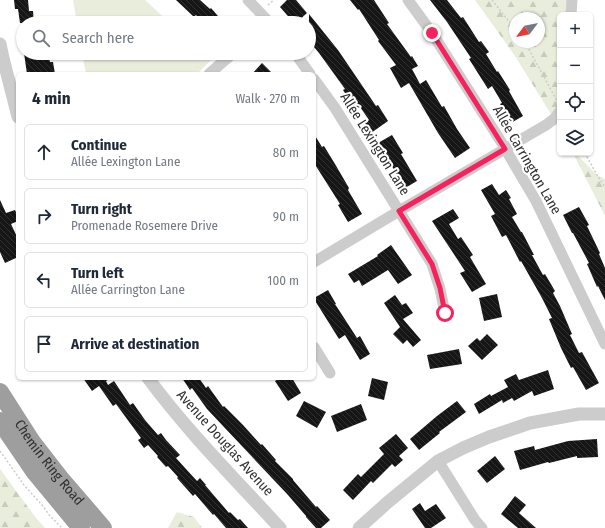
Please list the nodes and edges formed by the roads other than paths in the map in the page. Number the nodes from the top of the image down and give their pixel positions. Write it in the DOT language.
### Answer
graph roads {
  1 [pos="248,0"];
  2 [pos="408,0"];
  3 [pos="572,0"];
  4 [pos="571,12"];
  5 [pos="263,16"];
  6 [pos="0,44"];
  7 [pos="225,60"];
  8 [pos="300,60"];
  9 [pos="211,72"];
  10 [pos="309,72"];
  11 [pos="316,82"];
  12 [pos="16,108"];
  13 [pos="557,114"];
  14 [pos="505,149"];
  15 [pos="399,211"];
  16 [pos="316,261"];
  17 [pos="445,313"];
  18 [pos="605,344"];
  19 [pos="316,350"];
  20 [pos="330,373"];
  21 [pos="150,380"];
  22 [pos="0,392"];
  23 [pos="605,414"];
  24 [pos="0,421"];
  25 [pos="438,461"];
  26 [pos="81,528"];
  27 [pos="103,528"];
  28 [pos="280,528"];
  29 [pos="359,528"];
  30 [pos="482,528"];
  1 -- 5 [label="street"];
  2 -- 14 [label="street, Allée Carrington Lane"];
  3 -- 4 [label="street"];
  6 -- 12 [label="street"];
  7 -- 9 [label="street"];
  8 -- 10 [label="street"];
  11 -- 15 [label="street, Allée Lexington Lane"];
  13 -- 14 [label="street"];
  14 -- 15 [label="street"];
  14 -- 18 [label="street, Allée Carrington Lane"];
  15 -- 16 [label="street"];
  15 -- 17 [label="street, Allée Lexington Lane"];
  19 -- 20 [label="street"];
  21 -- 28 [label="street, Avenue Douglas Avenue"];
  22 -- 27 [label="highway, Chemin Ring Road"];
  23 -- 25 [label="street"];
  24 -- 26 [label="highway, Chemin Ring Road"];
  25 -- 29 [label="street"];
  25 -- 30 [label="street"];
}
